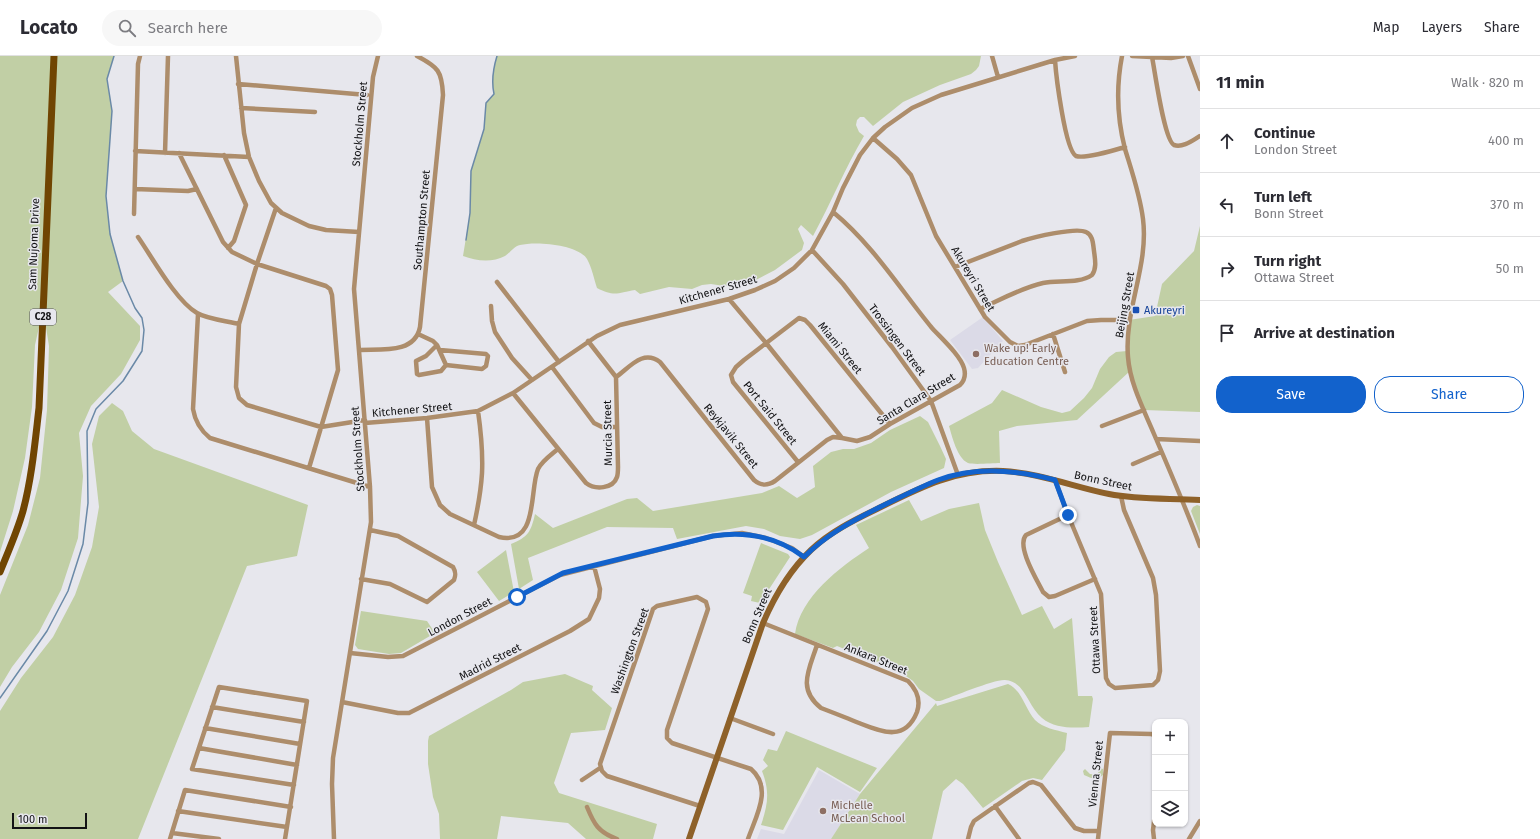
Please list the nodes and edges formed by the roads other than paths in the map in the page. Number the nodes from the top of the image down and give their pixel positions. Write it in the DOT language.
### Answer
graph roads {
  1 [pos="54,56"];
  2 [pos="140,56"];
  3 [pos="168,56"];
  4 [pos="236,56"];
  5 [pos="378,56"];
  6 [pos="417,56"];
  7 [pos="992,56"];
  8 [pos="1075,56"];
  9 [pos="1122,56"];
  10 [pos="1132,56"];
  11 [pos="1183,56"];
  12 [pos="1188,56"];
  13 [pos="1152,57"];
  14 [pos="1055,60"];
  15 [pos="998,77"];
  16 [pos="238,84"];
  17 [pos="1200,89"];
  18 [pos="367,95"];
  19 [pos="241,108"];
  20 [pos="315,112"];
  21 [pos="1200,136"];
  22 [pos="873,138"];
  23 [pos="1125,148"];
  24 [pos="135,151"];
  25 [pos="165,153"];
  26 [pos="179,153"];
  27 [pos="224,156"];
  28 [pos="249,157"];
  29 [pos="135,189"];
  30 [pos="197,189"];
  31 [pos="276,208"];
  32 [pos="834,212"];
  33 [pos="134,214"];
  34 [pos="359,232"];
  35 [pos="138,237"];
  36 [pos="228,248"];
  37 [pos="812,250"];
  38 [pos="257,264"];
  39 [pos="955,267"];
  40 [pos="497,282"];
  41 [pos="729,298"];
  42 [pos="491,306"];
  43 [pos="980,309"];
  44 [pos="198,314"];
  45 [pos="1129,320"];
  46 [pos="239,324"];
  47 [pos="418,334"];
  48 [pos="1053,334"];
  49 [pos="588,341"];
  50 [pos="766,343"];
  51 [pos="437,345"];
  52 [pos="360,350"];
  53 [pos="440,350"];
  54 [pos="559,362"];
  55 [pos="446,365"];
  56 [pos="552,367"];
  57 [pos="1065,372"];
  58 [pos="616,377"];
  59 [pos="532,380"];
  60 [pos="513,393"];
  61 [pos="931,401"];
  62 [pos="1144,410"];
  63 [pos="478,412"];
  64 [pos="427,418"];
  65 [pos="365,421"];
  66 [pos="890,424"];
  67 [pos="1102,426"];
  68 [pos="321,427"];
  69 [pos="617,427"];
  70 [pos="842,438"];
  71 [pos="1156,439"];
  72 [pos="1200,441"];
  73 [pos="558,449"];
  74 [pos="1161,452"];
  75 [pos="798,462"];
  76 [pos="1133,464"];
  77 [pos="309,468"];
  78 [pos="958,475"];
  79 [pos="1055,480"];
  80 [pos="370,487"];
  81 [pos="1121,496"];
  82 [pos="1181,499"];
  83 [pos="1200,500"];
  84 [pos="1068,515"];
  85 [pos="474,525"];
  86 [pos="370,530"];
  87 [pos="1200,546"];
  88 [pos="804,557"];
  89 [pos="594,566"];
  90 [pos="0,572"];
  91 [pos="361,579"];
  92 [pos="1095,579"];
  93 [pos="763,622"];
  94 [pos="817,644"];
  95 [pos="350,653"];
  96 [pos="342,702"];
  97 [pos="212,707"];
  98 [pos="730,718"];
  99 [pos="304,722"];
  100 [pos="205,728"];
  101 [pos="773,734"];
  102 [pos="1152,734"];
  103 [pos="300,744"];
  104 [pos="199,748"];
  105 [pos="717,757"];
  106 [pos="297,765"];
  107 [pos="600,768"];
  108 [pos="582,780"];
  109 [pos="294,785"];
  110 [pos="700,806"];
  111 [pos="995,806"];
  112 [pos="290,807"];
  113 [pos="587,807"];
  114 [pos="178,812"];
  115 [pos="1200,820"];
  116 [pos="1153,827"];
  117 [pos="287,828"];
  118 [pos="1099,831"];
  119 [pos="172,833"];
  120 [pos="170,839"];
  121 [pos="219,839"];
  122 [pos="286,839"];
  123 [pos="334,839"];
  124 [pos="617,839"];
  125 [pos="689,839"];
  126 [pos="748,839"];
  127 [pos="968,839"];
  128 [pos="1019,839"];
  129 [pos="1098,839"];
  130 [pos="1154,839"];
  131 [pos="1189,839"];
  1 -- 90 [label="main road, Sam Nujoma Drive / C28"];
  2 -- 24 [label="street"];
  3 -- 25 [label="street"];
  4 -- 16 [label="street"];
  5 -- 34 [label="street, Stockholm Street"];
  6 -- 47 [label="street, Southampton Street"];
  7 -- 15 [label="street"];
  8 -- 14 [label="street, Kitchener Street"];
  9 -- 23 [label="street, Beijing Street"];
  10 -- 13 [label="street"];
  11 -- 13 [label="street"];
  12 -- 17 [label="street"];
  13 -- 21 [label="street"];
  14 -- 15 [label="street, Kitchener Street"];
  14 -- 23 [label="street"];
  15 -- 22 [label="street, Kitchener Street"];
  16 -- 18 [label="street"];
  16 -- 19 [label="street"];
  19 -- 20 [label="street"];
  19 -- 28 [label="street"];
  22 -- 32 [label="street, Kitchener Street"];
  22 -- 39 [label="street, Akureyri Street"];
  23 -- 45 [label="street, Beijing Street"];
  24 -- 25 [label="street"];
  24 -- 29 [label="street"];
  25 -- 26 [label="street"];
  26 -- 27 [label="street"];
  26 -- 30 [label="street"];
  27 -- 28 [label="street"];
  27 -- 36 [label="street"];
  28 -- 31 [label="street"];
  29 -- 30 [label="street"];
  29 -- 33 [label="street"];
  30 -- 36 [label="street"];
  31 -- 34 [label="street"];
  31 -- 38 [label="street"];
  32 -- 37 [label="street, Kitchener Street"];
  32 -- 61 [label="street, Santa Clara Street"];
  34 -- 52 [label="street, Stockholm Street"];
  35 -- 44 [label="street"];
  36 -- 38 [label="street"];
  37 -- 41 [label="street, Kitchener Street"];
  37 -- 61 [label="street, Trossingen Street"];
  38 -- 46 [label="street"];
  38 -- 68 [label="street"];
  39 -- 43 [label="street, Akureyri Street"];
  39 -- 43 [label="street"];
  40 -- 54 [label="street"];
  41 -- 49 [label="street, Kitchener Street"];
  41 -- 50 [label="street"];
  42 -- 59 [label="street"];
  43 -- 48 [label="street, Akureyri Street"];
  44 -- 46 [label="street"];
  44 -- 77 [label="street"];
  45 -- 48 [label="street, Akureyri Street"];
  45 -- 62 [label="street, Beijing Street"];
  46 -- 68 [label="street"];
  47 -- 51 [label="street"];
  47 -- 52 [label="street"];
  48 -- 57 [label="street"];
  49 -- 54 [label="street, Kitchener Street"];
  49 -- 58 [label="street"];
  50 -- 66 [label="street, Miami Street"];
  50 -- 70 [label="street"];
  50 -- 75 [label="street, Port Said Street"];
  51 -- 53 [label="street"];
  51 -- 55 [label="street"];
  52 -- 65 [label="street, Stockholm Street"];
  53 -- 55 [label="street"];
  53 -- 55 [label="street"];
  54 -- 56 [label="street, Kitchener Street"];
  56 -- 59 [label="street, Kitchener Street"];
  56 -- 69 [label="street"];
  58 -- 69 [label="street, Murcia Street"];
  58 -- 75 [label="street, Reykjavik Street"];
  59 -- 60 [label="street, Kitchener Street"];
  60 -- 63 [label="street, Kitchener Street"];
  60 -- 73 [label="street, Murcia Street"];
  61 -- 66 [label="street, Santa Clara Street"];
  61 -- 78 [label="street, Trossingen Street"];
  62 -- 67 [label="street"];
  62 -- 71 [label="street, Beijing Street"];
  63 -- 64 [label="street, Kitchener Street"];
  63 -- 85 [label="street"];
  64 -- 65 [label="street, Kitchener Street"];
  64 -- 85 [label="street"];
  65 -- 68 [label="street, Kitchener Street"];
  65 -- 80 [label="street, Stockholm Street"];
  66 -- 70 [label="street, Santa Clara Street"];
  68 -- 77 [label="street"];
  69 -- 73 [label="street, Murcia Street"];
  70 -- 75 [label="street, Reykjavik Street"];
  71 -- 72 [label="street"];
  71 -- 74 [label="street, Beijing Street"];
  73 -- 85 [label="street"];
  74 -- 76 [label="street"];
  74 -- 82 [label="street, Beijing Street"];
  77 -- 80 [label="street"];
  78 -- 79 [label="street, Bonn Street"];
  78 -- 88 [label="street, Bonn Street"];
  79 -- 81 [label="street, Bonn Street"];
  79 -- 84 [label="street, Ottawa Street"];
  80 -- 86 [label="street, Stockholm Street"];
  81 -- 82 [label="street, Bonn Street"];
  81 -- 92 [label="street, Ottawa Street"];
  82 -- 83 [label="street, Bonn Street"];
  82 -- 87 [label="street, Beijing Street"];
  84 -- 92 [label="street, Ottawa Street"];
  84 -- 92 [label="street"];
  86 -- 91 [label="street, Stockholm Street"];
  86 -- 91 [label="street"];
  88 -- 89 [label="street, London Street"];
  88 -- 93 [label="street, Bonn Street"];
  89 -- 95 [label="street, London Street"];
  89 -- 96 [label="street, Madrid Street"];
  91 -- 95 [label="street, Stockholm Street"];
  93 -- 94 [label="street, Ankara Street"];
  93 -- 98 [label="street, Bonn Street"];
  94 -- 94 [label="street, Ankara Street"];
  95 -- 96 [label="street, Stockholm Street"];
  96 -- 123 [label="street, Stockholm Street"];
  97 -- 99 [label="street"];
  97 -- 99 [label="street"];
  97 -- 100 [label="street"];
  98 -- 101 [label="street"];
  98 -- 105 [label="street, Bonn Street"];
  99 -- 103 [label="street"];
  100 -- 103 [label="street"];
  100 -- 104 [label="street"];
  102 -- 118 [label="street, Vienna Street"];
  103 -- 106 [label="street"];
  104 -- 106 [label="street"];
  104 -- 109 [label="street"];
  105 -- 107 [label="street, Washington Street"];
  105 -- 110 [label="street, Bonn Street"];
  105 -- 126 [label="street"];
  106 -- 109 [label="street"];
  107 -- 108 [label="street"];
  107 -- 110 [label="street"];
  109 -- 112 [label="street"];
  110 -- 125 [label="street, Bonn Street"];
  111 -- 118 [label="street"];
  111 -- 127 [label="street"];
  111 -- 128 [label="street"];
  112 -- 114 [label="street"];
  112 -- 117 [label="street"];
  113 -- 124 [label="street"];
  114 -- 117 [label="street"];
  114 -- 119 [label="street"];
  115 -- 131 [label="street"];
  116 -- 130 [label="street"];
  117 -- 122 [label="street"];
  118 -- 129 [label="street, Vienna Street"];
  119 -- 120 [label="street"];
  119 -- 121 [label="street"];
}
